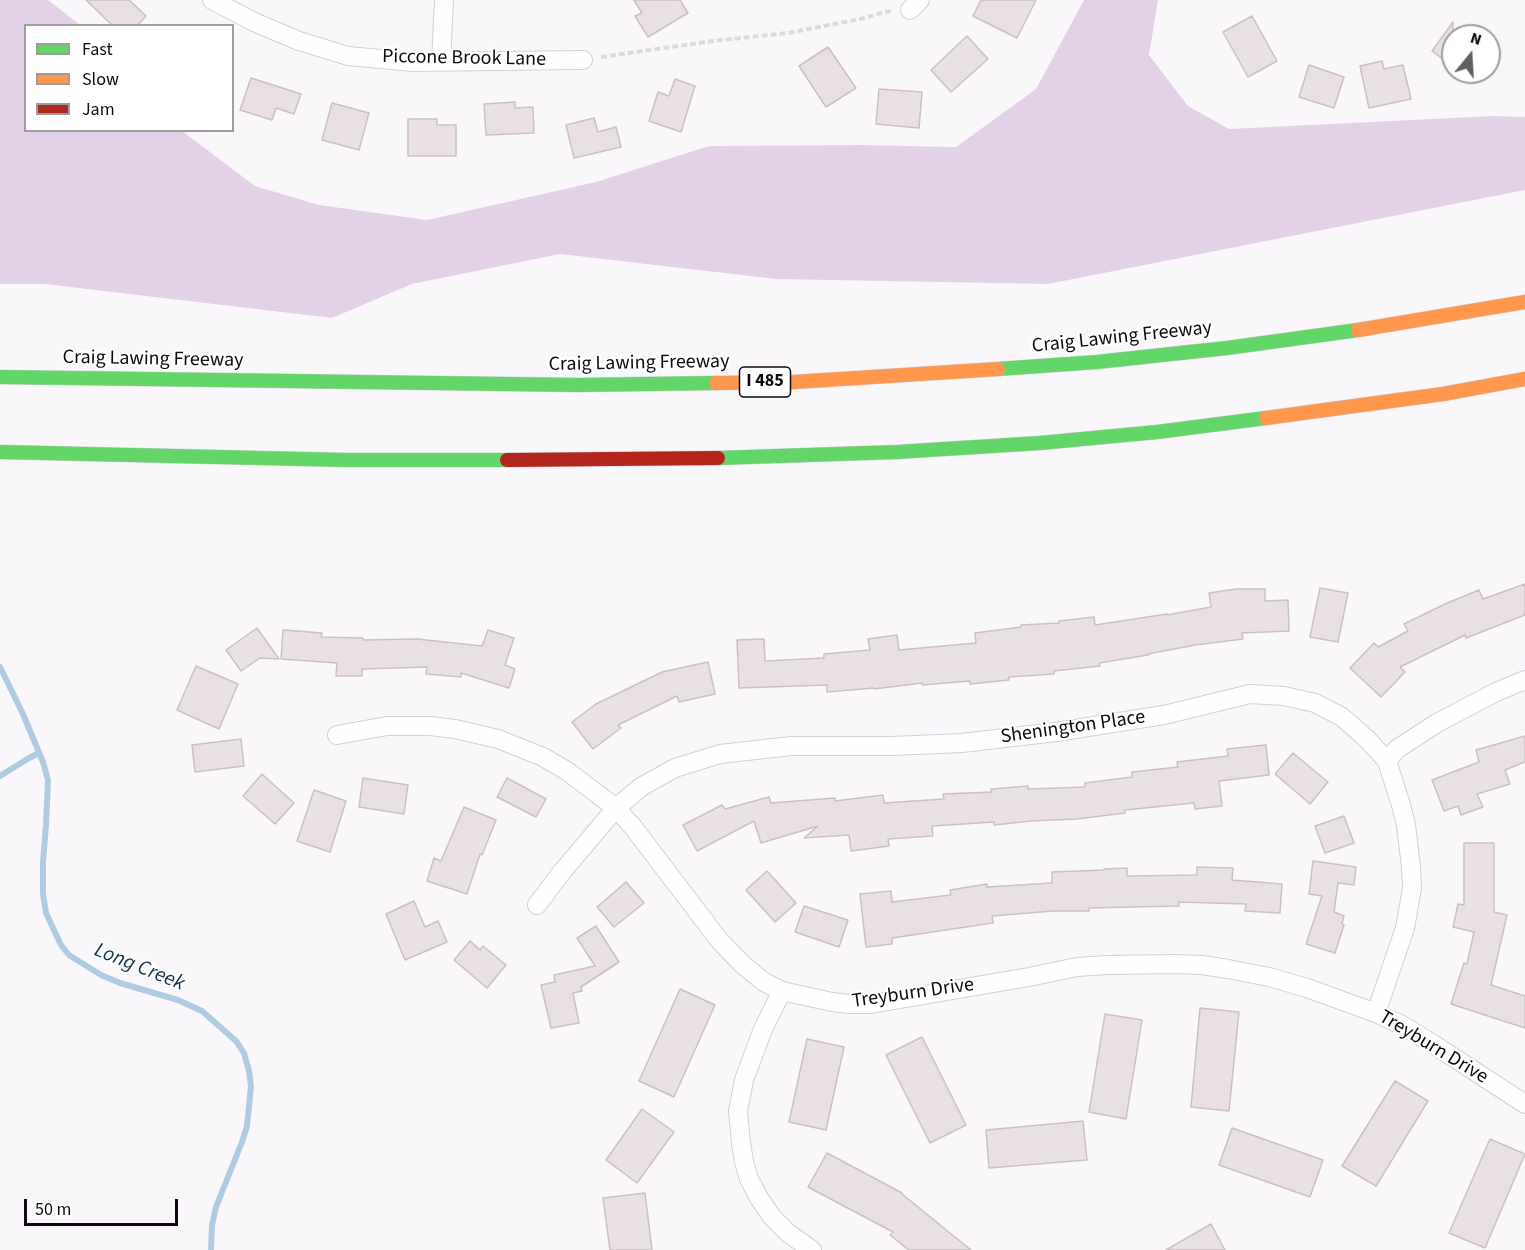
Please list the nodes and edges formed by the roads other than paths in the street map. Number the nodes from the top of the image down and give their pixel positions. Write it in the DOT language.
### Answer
graph roads {
  1 [pos="212,0"];
  2 [pos="444,0"];
  3 [pos="583,60"];
  4 [pos="441,62"];
  5 [pos="1525,302"];
  6 [pos="0,377"];
  7 [pos="1525,379"];
  8 [pos="0,452"];
  9 [pos="1525,680"];
  10 [pos="337,735"];
  11 [pos="1387,761"];
  12 [pos="615,808"];
  13 [pos="537,905"];
  14 [pos="782,991"];
  15 [pos="1376,1012"];
  16 [pos="1525,1104"];
  17 [pos="812,1250"];
  1 -- 4 [label="street, Piccone Brook Lane"];
  2 -- 4 [label="street"];
  3 -- 4 [label="street, Piccone Brook Lane"];
  5 -- 6 [label="highway, Craig Lawing Freeway / I 485"];
  7 -- 8 [label="highway"];
  9 -- 11 [label="street"];
  10 -- 12 [label="street, Treyburn Drive"];
  11 -- 12 [label="street, Shenington Place"];
  11 -- 15 [label="street, Shenington Place"];
  12 -- 13 [label="street, Shenington Place"];
  12 -- 14 [label="street, Treyburn Drive"];
  14 -- 15 [label="street, Treyburn Drive"];
  14 -- 17 [label="street"];
  15 -- 16 [label="street, Treyburn Drive"];
}
